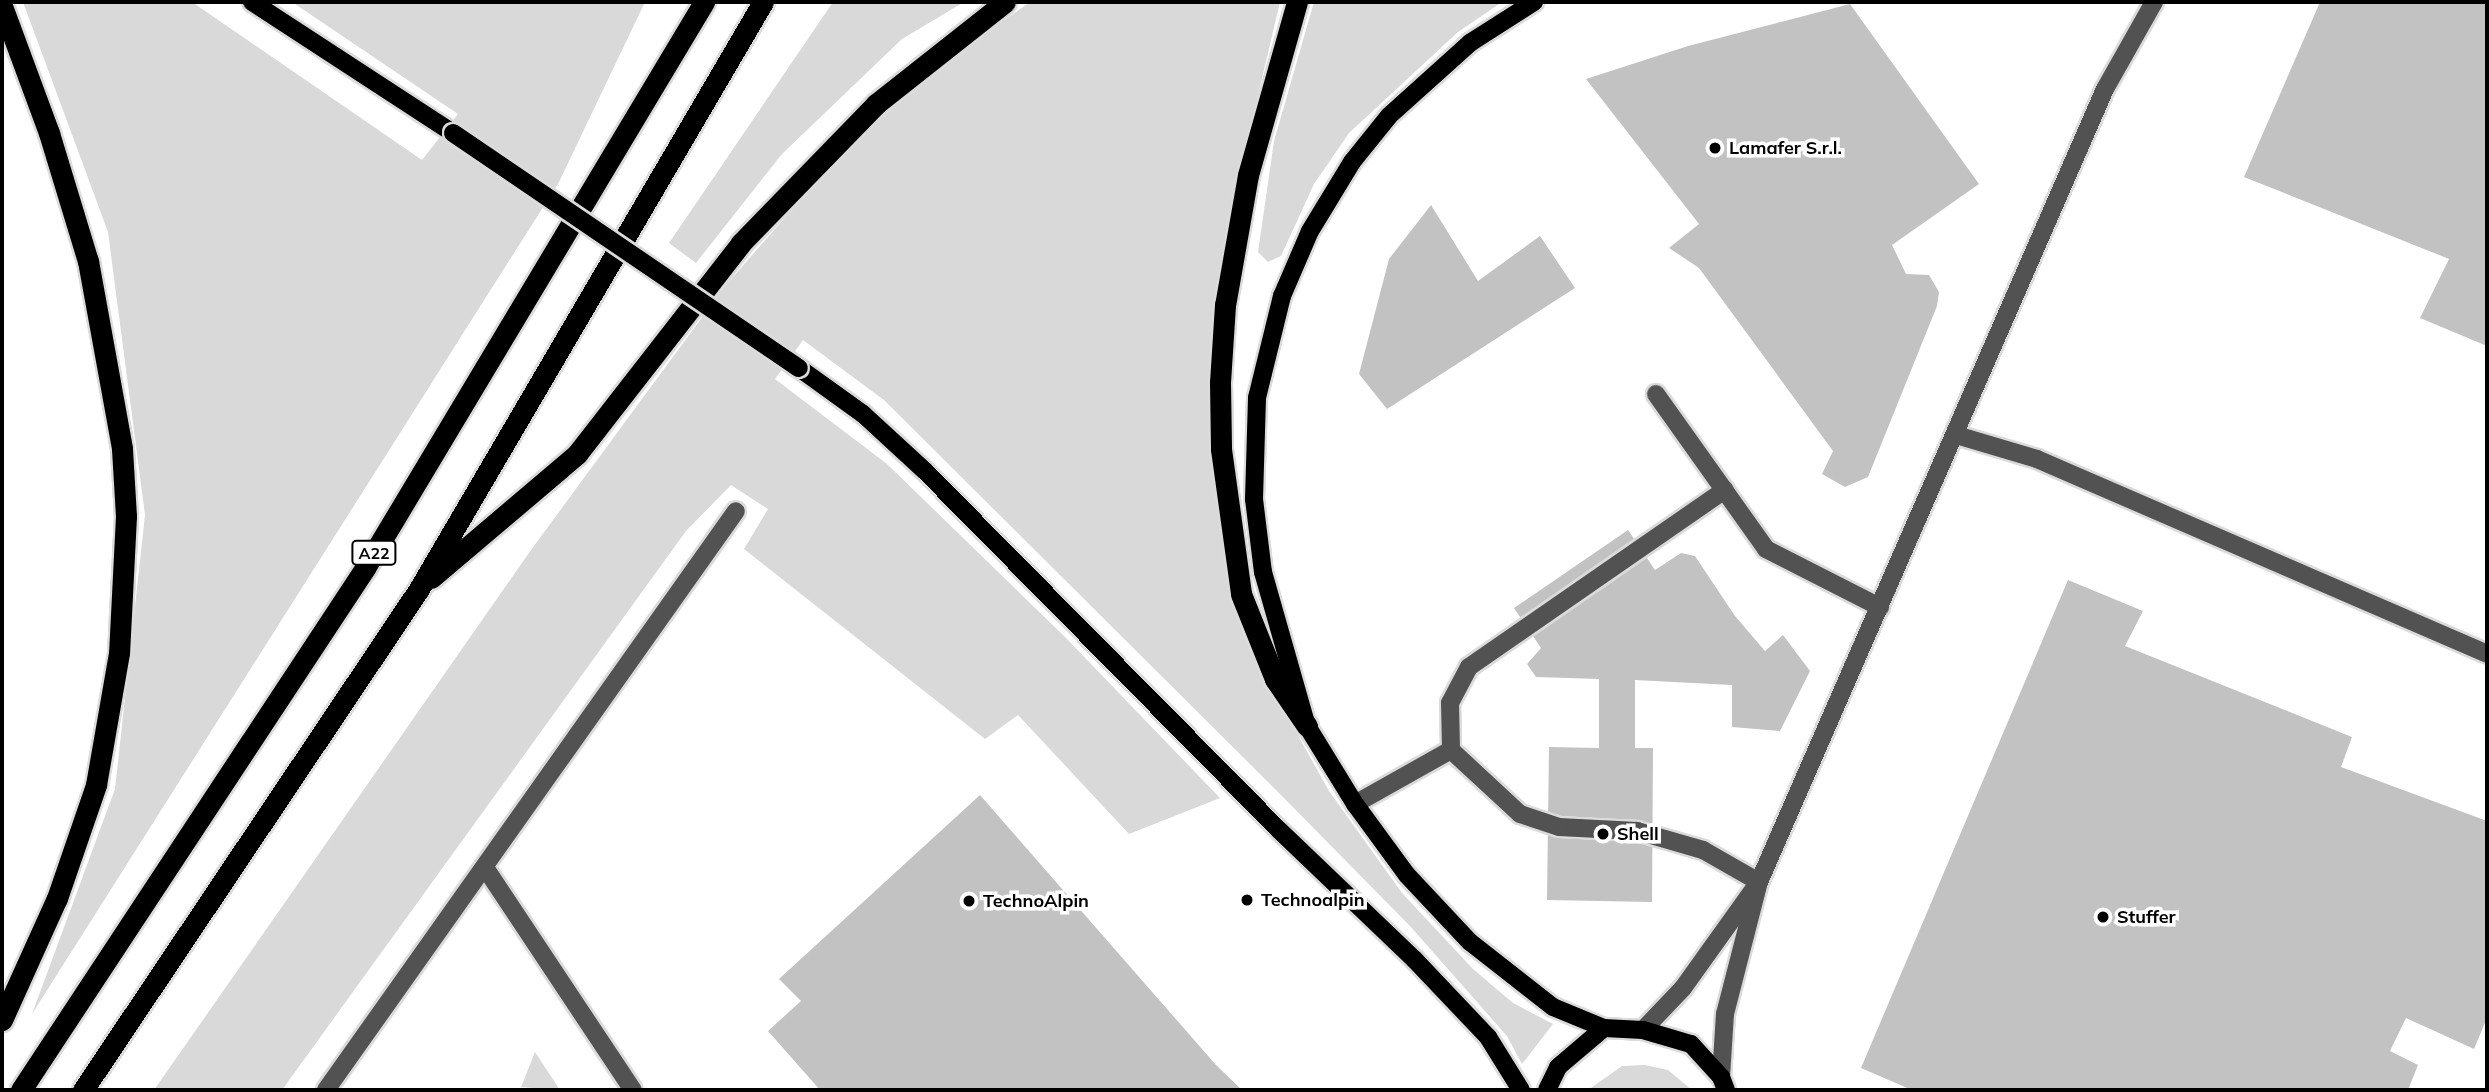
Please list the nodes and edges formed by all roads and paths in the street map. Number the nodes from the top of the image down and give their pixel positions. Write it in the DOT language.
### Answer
graph roads {
  1 [pos="252,2"];
  2 [pos="704,2"];
  3 [pos="764,2"];
  4 [pos="1005,2"];
  5 [pos="1297,2"];
  6 [pos="1534,2"];
  7 [pos="2154,2"];
  8 [pos="2,6"];
  9 [pos="1656,394"];
  10 [pos="1956,435"];
  11 [pos="1725,490"];
  12 [pos="736,511"];
  13 [pos="419,589"];
  14 [pos="1880,607"];
  15 [pos="2487,654"];
  16 [pos="1307,726"];
  17 [pos="1451,750"];
  18 [pos="1355,804"];
  19 [pos="486,869"];
  20 [pos="1759,882"];
  21 [pos="2,1020"];
  22 [pos="1604,1028"];
  23 [pos="1643,1030"];
  24 [pos="1723,1083"];
  25 [pos="21,1090"];
  26 [pos="83,1090"];
  27 [pos="326,1090"];
  28 [pos="633,1090"];
  29 [pos="1521,1090"];
  30 [pos="1547,1090"];
  1 -- 29 [label="main road, bridge"];
  2 -- 25 [label="highway, A22"];
  3 -- 13 [label="highway"];
  4 -- 13 [label="highway"];
  5 -- 16 [label="highway"];
  6 -- 16 [label="main road"];
  7 -- 10 [label="street"];
  8 -- 21 [label="highway"];
  9 -- 11 [label="street"];
  10 -- 14 [label="street"];
  10 -- 15 [label="street"];
  11 -- 14 [label="street"];
  11 -- 17 [label="street"];
  12 -- 19 [label="street"];
  13 -- 26 [label="highway"];
  14 -- 20 [label="street"];
  16 -- 18 [label="main road"];
  17 -- 18 [label="street"];
  17 -- 20 [label="street"];
  18 -- 22 [label="main road"];
  19 -- 27 [label="street"];
  19 -- 28 [label="street"];
  20 -- 23 [label="street"];
  20 -- 24 [label="street"];
  22 -- 23 [label="main road"];
  22 -- 30 [label="main road"];
  23 -- 24 [label="main road"];
}
